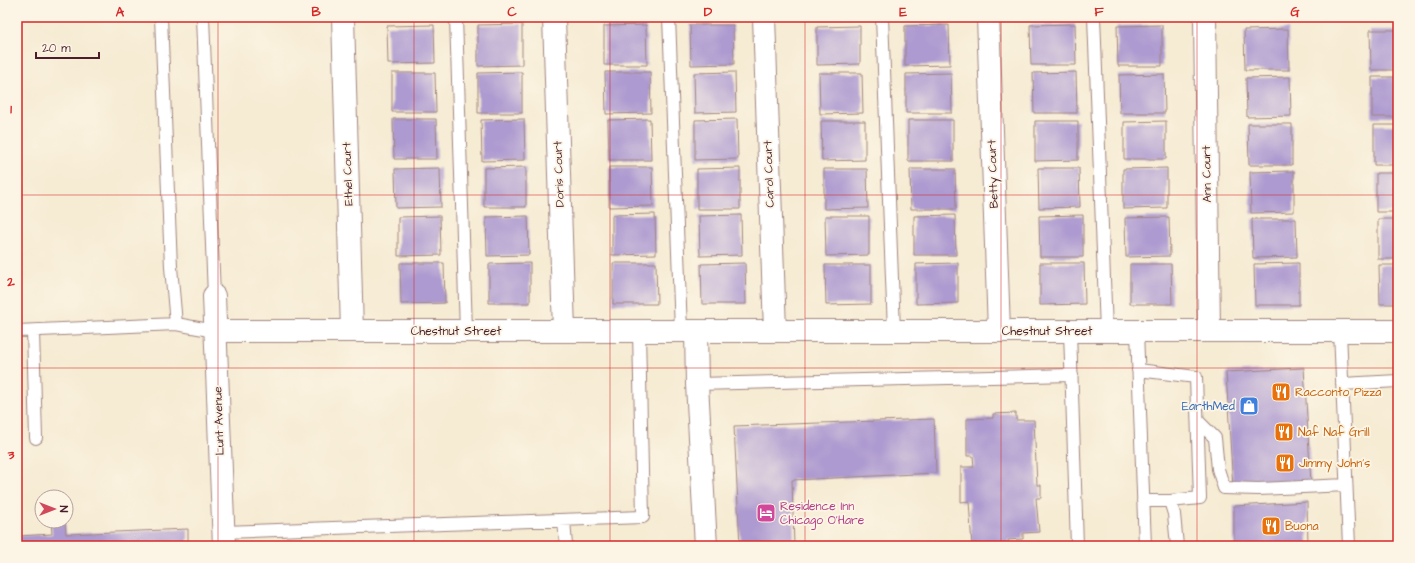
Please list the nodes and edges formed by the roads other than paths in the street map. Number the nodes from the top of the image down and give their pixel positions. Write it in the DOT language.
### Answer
graph roads {
  1 [pos="161,17"];
  2 [pos="203,17"];
  3 [pos="343,17"];
  4 [pos="456,17"];
  5 [pos="554,17"];
  6 [pos="669,17"];
  7 [pos="764,17"];
  8 [pos="882,17"];
  9 [pos="988,17"];
  10 [pos="1094,17"];
  11 [pos="1205,17"];
  12 [pos="214,296"];
  13 [pos="176,324"];
  14 [pos="17,331"];
  15 [pos="33,331"];
  16 [pos="215,331"];
  17 [pos="352,331"];
  18 [pos="466,331"];
  19 [pos="564,331"];
  20 [pos="639,331"];
  21 [pos="689,331"];
  22 [pos="775,331"];
  23 [pos="894,331"];
  24 [pos="998,331"];
  25 [pos="1070,331"];
  26 [pos="1106,331"];
  27 [pos="1137,331"];
  28 [pos="1209,331"];
  29 [pos="1340,331"];
  30 [pos="1398,331"];
  31 [pos="1138,370"];
  32 [pos="1072,375"];
  33 [pos="1398,381"];
  34 [pos="697,384"];
  35 [pos="1342,384"];
  36 [pos="1198,421"];
  37 [pos="36,438"];
  38 [pos="1346,485"];
  39 [pos="1143,501"];
  40 [pos="1170,501"];
  41 [pos="564,520"];
  42 [pos="223,539"];
  43 [pos="566,546"];
  44 [pos="706,546"];
  45 [pos="1077,546"];
  46 [pos="1145,546"];
  47 [pos="1177,546"];
  48 [pos="1349,546"];
  1 -- 13 [label="lane"];
  2 -- 12 [label="lane"];
  3 -- 17 [label="street, Ethel Court"];
  4 -- 18 [label="lane"];
  5 -- 19 [label="street, Doris Court"];
  6 -- 21 [label="lane"];
  7 -- 22 [label="street, Carol Court"];
  8 -- 23 [label="lane"];
  9 -- 24 [label="street, Betty Court"];
  10 -- 26 [label="lane"];
  11 -- 28 [label="street, Ann Court"];
  12 -- 16 [label="street, Lunt Avenue"];
  13 -- 15 [label="lane"];
  13 -- 16 [label="lane"];
  14 -- 15 [label="lane"];
  15 -- 37 [label="lane"];
  16 -- 17 [label="street, Chestnut Street"];
  16 -- 42 [label="street, Lunt Avenue"];
  17 -- 18 [label="street, Chestnut Street"];
  18 -- 19 [label="street, Chestnut Street"];
  19 -- 20 [label="street, Chestnut Street"];
  20 -- 21 [label="street, Chestnut Street"];
  20 -- 41 [label="lane"];
  21 -- 22 [label="street, Chestnut Street"];
  21 -- 34 [label="street"];
  22 -- 23 [label="street, Chestnut Street"];
  23 -- 24 [label="street, Chestnut Street"];
  24 -- 25 [label="street, Chestnut Street"];
  25 -- 26 [label="street, Chestnut Street"];
  25 -- 32 [label="lane"];
  26 -- 27 [label="street, Chestnut Street"];
  27 -- 28 [label="street, Chestnut Street"];
  27 -- 31 [label="lane"];
  28 -- 29 [label="street, Chestnut Street"];
  29 -- 30 [label="street, Chestnut Street"];
  29 -- 35 [label="lane"];
  31 -- 36 [label="lane"];
  31 -- 39 [label="lane"];
  32 -- 34 [label="lane"];
  32 -- 45 [label="lane"];
  33 -- 35 [label="lane"];
  34 -- 44 [label="street"];
  35 -- 38 [label="lane"];
  36 -- 38 [label="lane"];
  36 -- 40 [label="lane"];
  38 -- 48 [label="lane"];
  39 -- 40 [label="lane"];
  39 -- 46 [label="lane"];
  40 -- 47 [label="lane"];
  41 -- 42 [label="lane"];
  41 -- 43 [label="lane"];
}
